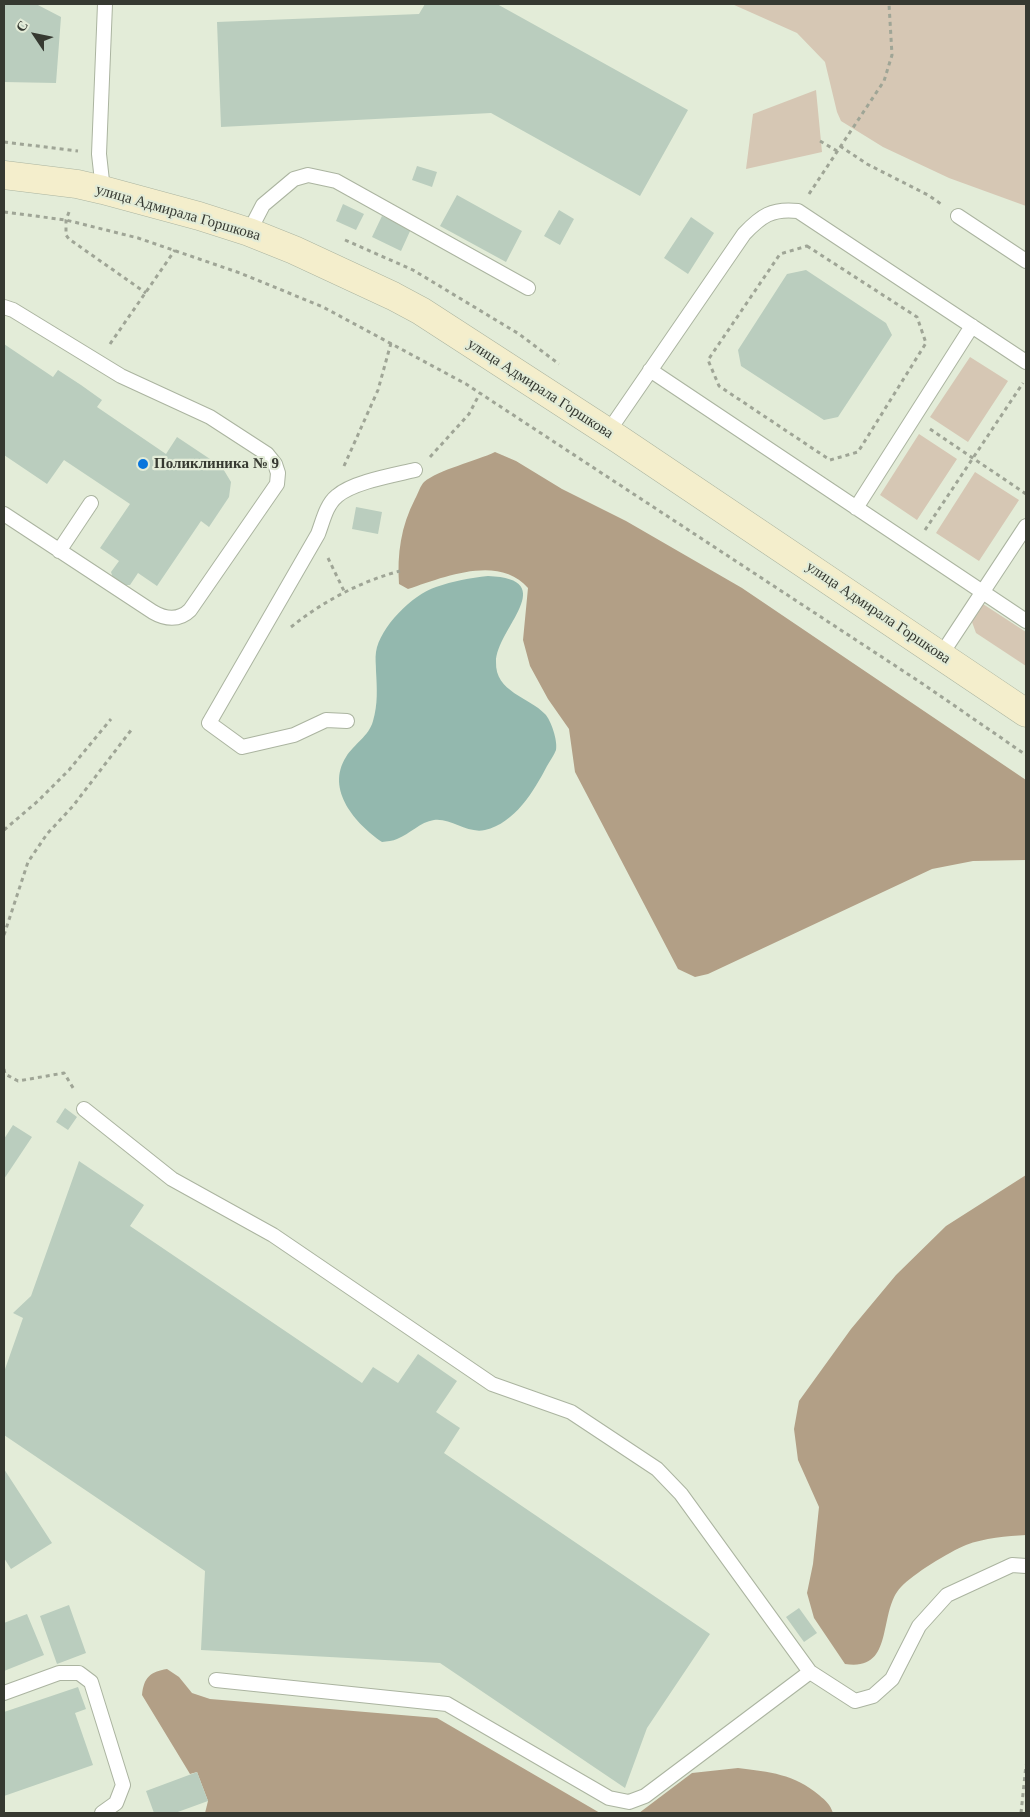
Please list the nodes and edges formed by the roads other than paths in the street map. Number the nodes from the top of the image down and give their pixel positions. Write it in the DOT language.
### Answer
graph roads {
  1 [pos="105,4"];
  2 [pos="4,175"];
  3 [pos="103,190"];
  4 [pos="958,216"];
  5 [pos="249,232"];
  6 [pos="1026,261"];
  7 [pos="528,288"];
  8 [pos="4,307"];
  9 [pos="972,326"];
  10 [pos="1026,362"];
  11 [pos="650,370"];
  12 [pos="608,432"];
  13 [pos="415,470"];
  14 [pos="91,502"];
  15 [pos="856,508"];
  16 [pos="4,514"];
  17 [pos="1026,526"];
  18 [pos="59,550"];
  19 [pos="982,592"];
  20 [pos="1026,621"];
  21 [pos="940,655"];
  22 [pos="1026,713"];
  23 [pos="347,721"];
  24 [pos="84,1109"];
  25 [pos="1026,1566"];
  26 [pos="810,1672"];
  27 [pos="216,1680"];
  28 [pos="4,1693"];
  29 [pos="102,1813"];
  1 -- 3 [label="lane"];
  2 -- 3 [label="main road, улица Адмирала Горшкова"];
  3 -- 5 [label="main road, улица Адмирала Горшкова"];
  4 -- 6 [label="lane"];
  5 -- 7 [label="lane"];
  5 -- 12 [label="main road, улица Адмирала Горшкова"];
  8 -- 18 [label="lane"];
  9 -- 10 [label="lane"];
  9 -- 11 [label="lane"];
  9 -- 15 [label="lane"];
  11 -- 12 [label="lane"];
  11 -- 15 [label="lane"];
  12 -- 21 [label="main road, улица Адмирала Горшкова"];
  13 -- 23 [label="lane"];
  14 -- 18 [label="lane"];
  15 -- 19 [label="lane"];
  16 -- 18 [label="lane"];
  17 -- 19 [label="lane"];
  19 -- 20 [label="lane"];
  19 -- 21 [label="lane"];
  21 -- 22 [label="main road, улица Адмирала Горшкова"];
  24 -- 26 [label="lane"];
  25 -- 26 [label="lane"];
  26 -- 27 [label="lane"];
  28 -- 29 [label="lane"];
}
